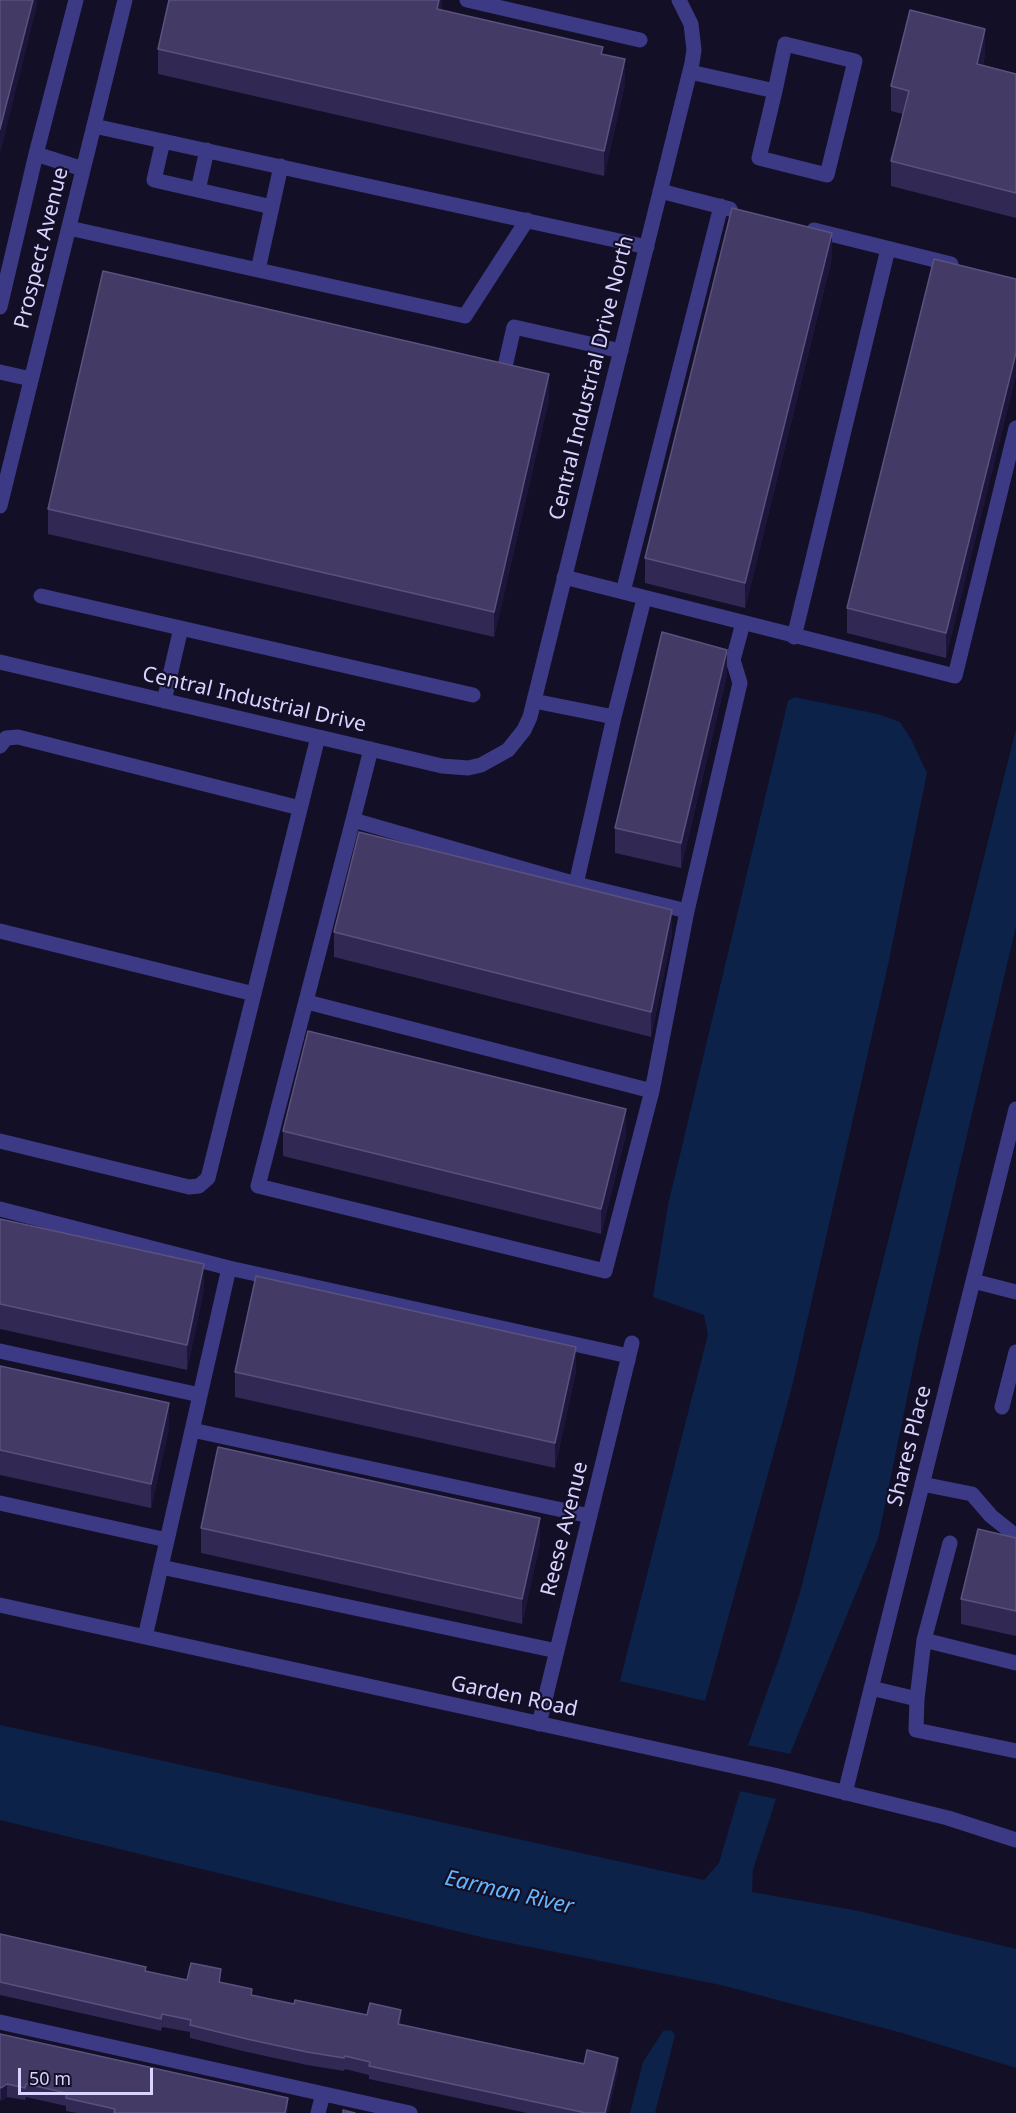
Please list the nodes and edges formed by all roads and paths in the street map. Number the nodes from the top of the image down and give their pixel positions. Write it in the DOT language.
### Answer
graph roads {
  1 [pos="76,0"];
  2 [pos="125,0"];
  3 [pos="467,0"];
  4 [pos="679,0"];
  5 [pos="640,40"];
  6 [pos="690,72"];
  7 [pos="775,91"];
  8 [pos="94,126"];
  9 [pos="163,141"];
  10 [pos="207,150"];
  11 [pos="36,154"];
  12 [pos="281,166"];
  13 [pos="83,169"];
  14 [pos="198,190"];
  15 [pos="660,191"];
  16 [pos="722,206"];
  17 [pos="272,207"];
  18 [pos="744,212"];
  19 [pos="527,220"];
  20 [pos="799,226"];
  21 [pos="69,228"];
  22 [pos="647,247"];
  23 [pos="888,249"];
  24 [pos="970,269"];
  25 [pos="258,270"];
  26 [pos="0,307"];
  27 [pos="621,351"];
  28 [pos="0,372"];
  29 [pos="503,375"];
  30 [pos="31,379"];
  31 [pos="1016,428"];
  32 [pos="0,506"];
  33 [pos="564,577"];
  34 [pos="623,592"];
  35 [pos="41,596"];
  36 [pos="644,599"];
  37 [pos="743,624"];
  38 [pos="181,628"];
  39 [pos="794,637"];
  40 [pos="0,662"];
  41 [pos="473,695"];
  42 [pos="164,701"];
  43 [pos="534,701"];
  44 [pos="614,717"];
  45 [pos="318,737"];
  46 [pos="0,746"];
  47 [pos="371,750"];
  48 [pos="497,758"];
  49 [pos="300,808"];
  50 [pos="353,820"];
  51 [pos="576,884"];
  52 [pos="687,911"];
  53 [pos="0,930"];
  54 [pos="254,994"];
  55 [pos="307,1002"];
  56 [pos="652,1091"];
  57 [pos="1016,1109"];
  58 [pos="0,1141"];
  59 [pos="1011,1150"];
  60 [pos="0,1209"];
  61 [pos="229,1268"];
  62 [pos="973,1281"];
  63 [pos="1016,1292"];
  64 [pos="632,1343"];
  65 [pos="0,1351"];
  66 [pos="1016,1352"];
  67 [pos="628,1361"];
  68 [pos="200,1395"];
  69 [pos="1002,1407"];
  70 [pos="192,1430"];
  71 [pos="922,1484"];
  72 [pos="0,1503"];
  73 [pos="590,1516"];
  74 [pos="1016,1536"];
  75 [pos="167,1540"];
  76 [pos="950,1543"];
  77 [pos="161,1568"];
  78 [pos="0,1605"];
  79 [pos="145,1637"];
  80 [pos="924,1640"];
  81 [pos="557,1651"];
  82 [pos="1016,1663"];
  83 [pos="871,1688"];
  84 [pos="917,1699"];
  85 [pos="539,1724"];
  86 [pos="1016,1751"];
  87 [pos="845,1793"];
  88 [pos="1016,1840"];
  89 [pos="0,2022"];
  90 [pos="323,2094"];
  91 [pos="318,2113"];
  92 [pos="410,2113"];
  1 -- 11 [label="street"];
  2 -- 8 [label="street, Prospect Avenue"];
  3 -- 5 [label="street"];
  4 -- 6 [label="street, Central Industrial Drive North"];
  6 -- 7 [label="street"];
  6 -- 15 [label="street, Central Industrial Drive North"];
  7 -- 7 [label="street"];
  8 -- 9 [label="street"];
  8 -- 13 [label="street, Prospect Avenue"];
  9 -- 10 [label="street"];
  9 -- 14 [label="street"];
  10 -- 12 [label="street"];
  10 -- 14 [label="street"];
  11 -- 13 [label="street"];
  11 -- 26 [label="street"];
  12 -- 17 [label="street"];
  12 -- 19 [label="street"];
  13 -- 21 [label="street, Prospect Avenue"];
  14 -- 17 [label="street"];
  15 -- 16 [label="street"];
  15 -- 22 [label="street, Central Industrial Drive North"];
  16 -- 18 [label="street"];
  16 -- 34 [label="street"];
  17 -- 25 [label="street"];
  19 -- 22 [label="street"];
  19 -- 25 [label="street"];
  20 -- 23 [label="street"];
  21 -- 25 [label="street"];
  21 -- 30 [label="street, Prospect Avenue"];
  22 -- 27 [label="street, Central Industrial Drive North"];
  23 -- 24 [label="street"];
  23 -- 39 [label="street"];
  27 -- 29 [label="street"];
  27 -- 33 [label="street, Central Industrial Drive North"];
  28 -- 30 [label="street"];
  30 -- 32 [label="street, Prospect Avenue"];
  31 -- 39 [label="street"];
  33 -- 34 [label="street"];
  33 -- 43 [label="street, Central Industrial Drive North"];
  34 -- 36 [label="street"];
  35 -- 38 [label="street"];
  36 -- 37 [label="street"];
  36 -- 44 [label="street"];
  37 -- 39 [label="street"];
  37 -- 52 [label="street"];
  38 -- 41 [label="street"];
  38 -- 42 [label="street"];
  40 -- 42 [label="street, Central Industrial Drive"];
  42 -- 45 [label="street, Central Industrial Drive"];
  43 -- 44 [label="street"];
  43 -- 48 [label="street, Central Industrial Drive North"];
  44 -- 51 [label="street"];
  45 -- 47 [label="street, Central Industrial Drive"];
  45 -- 49 [label="street"];
  46 -- 49 [label="street"];
  47 -- 48 [label="street, Central Industrial Drive"];
  47 -- 50 [label="street"];
  49 -- 54 [label="street"];
  50 -- 51 [label="street"];
  50 -- 55 [label="street"];
  51 -- 52 [label="street"];
  52 -- 56 [label="street"];
  53 -- 54 [label="street"];
  54 -- 58 [label="street"];
  55 -- 56 [label="street"];
  55 -- 56 [label="street"];
  57 -- 59 [label="street, Shares Place"];
  59 -- 62 [label="street, Shares Place"];
  60 -- 61 [label="street"];
  61 -- 67 [label="street"];
  61 -- 68 [label="street"];
  62 -- 63 [label="street"];
  62 -- 71 [label="street, Shares Place"];
  64 -- 67 [label="street, Reese Avenue"];
  65 -- 68 [label="street"];
  66 -- 69 [label="street"];
  67 -- 73 [label="street, Reese Avenue"];
  68 -- 70 [label="street"];
  70 -- 73 [label="street"];
  70 -- 75 [label="street"];
  71 -- 74 [label="street"];
  71 -- 83 [label="street, Shares Place"];
  72 -- 75 [label="street"];
  73 -- 81 [label="street, Reese Avenue"];
  75 -- 77 [label="street"];
  76 -- 80 [label="street"];
  77 -- 79 [label="street"];
  77 -- 81 [label="street"];
  78 -- 79 [label="street, Garden Road"];
  79 -- 85 [label="street, Garden Road"];
  80 -- 82 [label="street"];
  80 -- 84 [label="street"];
  81 -- 85 [label="street, Reese Avenue"];
  83 -- 84 [label="street"];
  83 -- 87 [label="street, Shares Place"];
  84 -- 86 [label="street"];
  85 -- 87 [label="street, Garden Road"];
  87 -- 88 [label="street, Garden Road"];
  89 -- 90 [label="street"];
  90 -- 91 [label="street"];
  90 -- 92 [label="street"];
}
